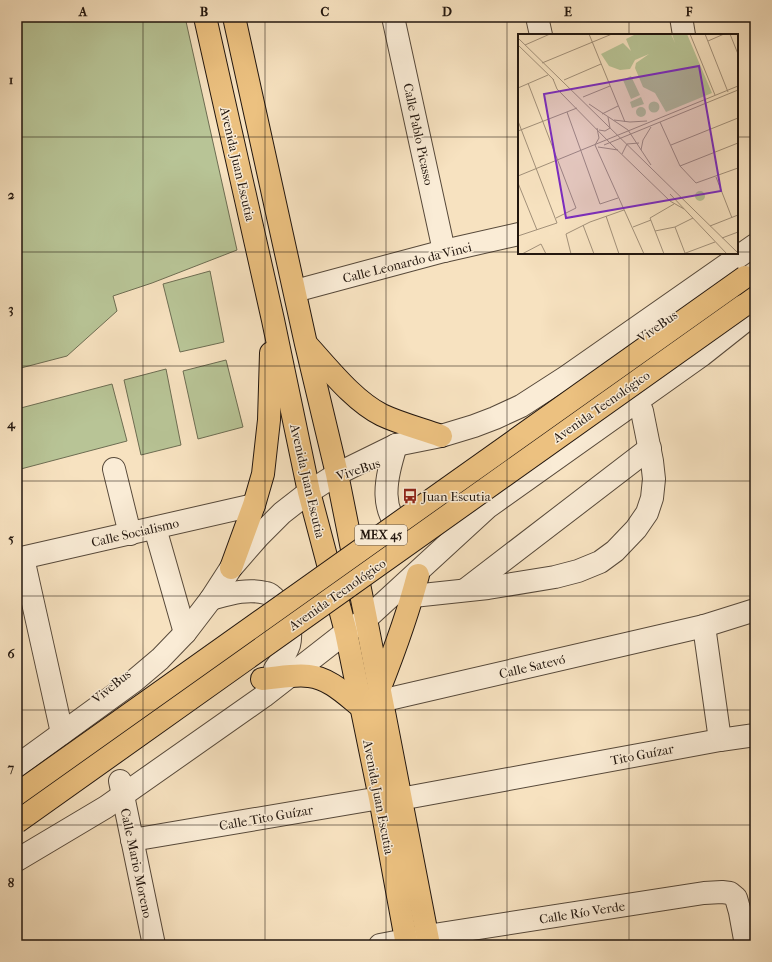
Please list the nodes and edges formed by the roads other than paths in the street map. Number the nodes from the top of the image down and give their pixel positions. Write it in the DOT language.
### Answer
graph roads {
  1 [pos="205,17"];
  2 [pos="234,17"];
  3 [pos="393,17"];
  4 [pos="537,17"];
  5 [pos="541,34"];
  6 [pos="518,234"];
  7 [pos="755,245"];
  8 [pos="444,251"];
  9 [pos="755,258"];
  10 [pos="750,273"];
  11 [pos="294,291"];
  12 [pos="753,319"];
  13 [pos="272,320"];
  14 [pos="306,344"];
  15 [pos="642,411"];
  16 [pos="441,436"];
  17 [pos="650,448"];
  18 [pos="394,452"];
  19 [pos="114,470"];
  20 [pos="337,474"];
  21 [pos="309,492"];
  22 [pos="254,505"];
  23 [pos="155,528"];
  24 [pos="130,534"];
  25 [pos="441,553"];
  26 [pos="20,558"];
  27 [pos="234,559"];
  28 [pos="418,575"];
  29 [pos="464,591"];
  30 [pos="413,596"];
  31 [pos="211,599"];
  32 [pos="755,610"];
  33 [pos="356,626"];
  34 [pos="704,626"];
  35 [pos="183,627"];
  36 [pos="275,675"];
  37 [pos="381,696"];
  38 [pos="360,706"];
  39 [pos="62,730"];
  40 [pos="755,735"];
  41 [pos="720,740"];
  42 [pos="17,760"];
  43 [pos="17,766"];
  44 [pos="121,787"];
  45 [pos="17,794"];
  46 [pos="390,798"];
  47 [pos="17,822"];
  48 [pos="132,840"];
  49 [pos="17,852"];
  50 [pos="17,860"];
  51 [pos="417,942"];
  52 [pos="154,945"];
  53 [pos="380,945"];
  54 [pos="746,945"];
  1 -- 13 [label="main road, Avenida Juan Escutia"];
  2 -- 11 [label="main road, Avenida Juan Escutia"];
  3 -- 8 [label="street, Calle Pablo Picasso"];
  4 -- 5 [label="street"];
  6 -- 8 [label="street, Calle Leonardo da Vinci"];
  7 -- 16 [label="street"];
  8 -- 11 [label="street, Calle Leonardo da Vinci"];
  9 -- 18 [label="street, ViveBus"];
  10 -- 45 [label="main road, Avenida Tecnológico / MEX 45, bridge"];
  11 -- 14 [label="main road, Avenida Juan Escutia"];
  12 -- 15 [label="street"];
  12 -- 25 [label="street"];
  12 -- 47 [label="main road, Avenida Tecnológico / MEX 45, bridge"];
  13 -- 21 [label="main road, Avenida Juan Escutia"];
  13 -- 22 [label="main road"];
  14 -- 16 [label="main road"];
  14 -- 20 [label="main road, Avenida Juan Escutia"];
  15 -- 17 [label="street"];
  15 -- 25 [label="street"];
  16 -- 18 [label="street"];
  17 -- 29 [label="street"];
  17 -- 29 [label="street"];
  18 -- 20 [label="street"];
  18 -- 25 [label="street"];
  19 -- 24 [label="street"];
  20 -- 21 [label="street"];
  20 -- 33 [label="main road, Avenida Juan Escutia"];
  21 -- 27 [label="street"];
  21 -- 33 [label="main road, Avenida Juan Escutia"];
  22 -- 23 [label="street, Calle Socialismo"];
  22 -- 27 [label="main road"];
  23 -- 24 [label="street, Calle Socialismo"];
  23 -- 35 [label="street"];
  24 -- 26 [label="street, Calle Socialismo"];
  25 -- 28 [label="street"];
  25 -- 33 [label="street"];
  26 -- 39 [label="street"];
  27 -- 31 [label="street"];
  27 -- 35 [label="street"];
  28 -- 30 [label="main road"];
  28 -- 33 [label="street"];
  29 -- 30 [label="street"];
  30 -- 37 [label="main road"];
  31 -- 35 [label="street"];
  31 -- 36 [label="street"];
  32 -- 34 [label="street"];
  33 -- 36 [label="street"];
  33 -- 37 [label="main road, Avenida Juan Escutia"];
  33 -- 38 [label="main road, Avenida Juan Escutia"];
  34 -- 37 [label="street, Calle Satevó"];
  34 -- 41 [label="street"];
  35 -- 39 [label="street"];
  36 -- 38 [label="main road"];
  36 -- 44 [label="street"];
  37 -- 38 [label="street, Calle Satevó"];
  37 -- 46 [label="main road, Avenida Juan Escutia"];
  38 -- 46 [label="main road, Avenida Juan Escutia"];
  39 -- 42 [label="street"];
  39 -- 43 [label="street"];
  40 -- 41 [label="street, Tito Guízar"];
  41 -- 46 [label="street, Tito Guízar"];
  44 -- 48 [label="street, Calle Mario Moreno"];
  44 -- 49 [label="street"];
  44 -- 50 [label="street"];
  46 -- 48 [label="street, Calle Tito Guízar"];
  46 -- 51 [label="main road, Avenida Juan Escutia"];
  48 -- 52 [label="street, Calle Mario Moreno"];
  51 -- 53 [label="street, Calle Río Verde"];
  51 -- 54 [label="street, Calle Río Verde"];
}
